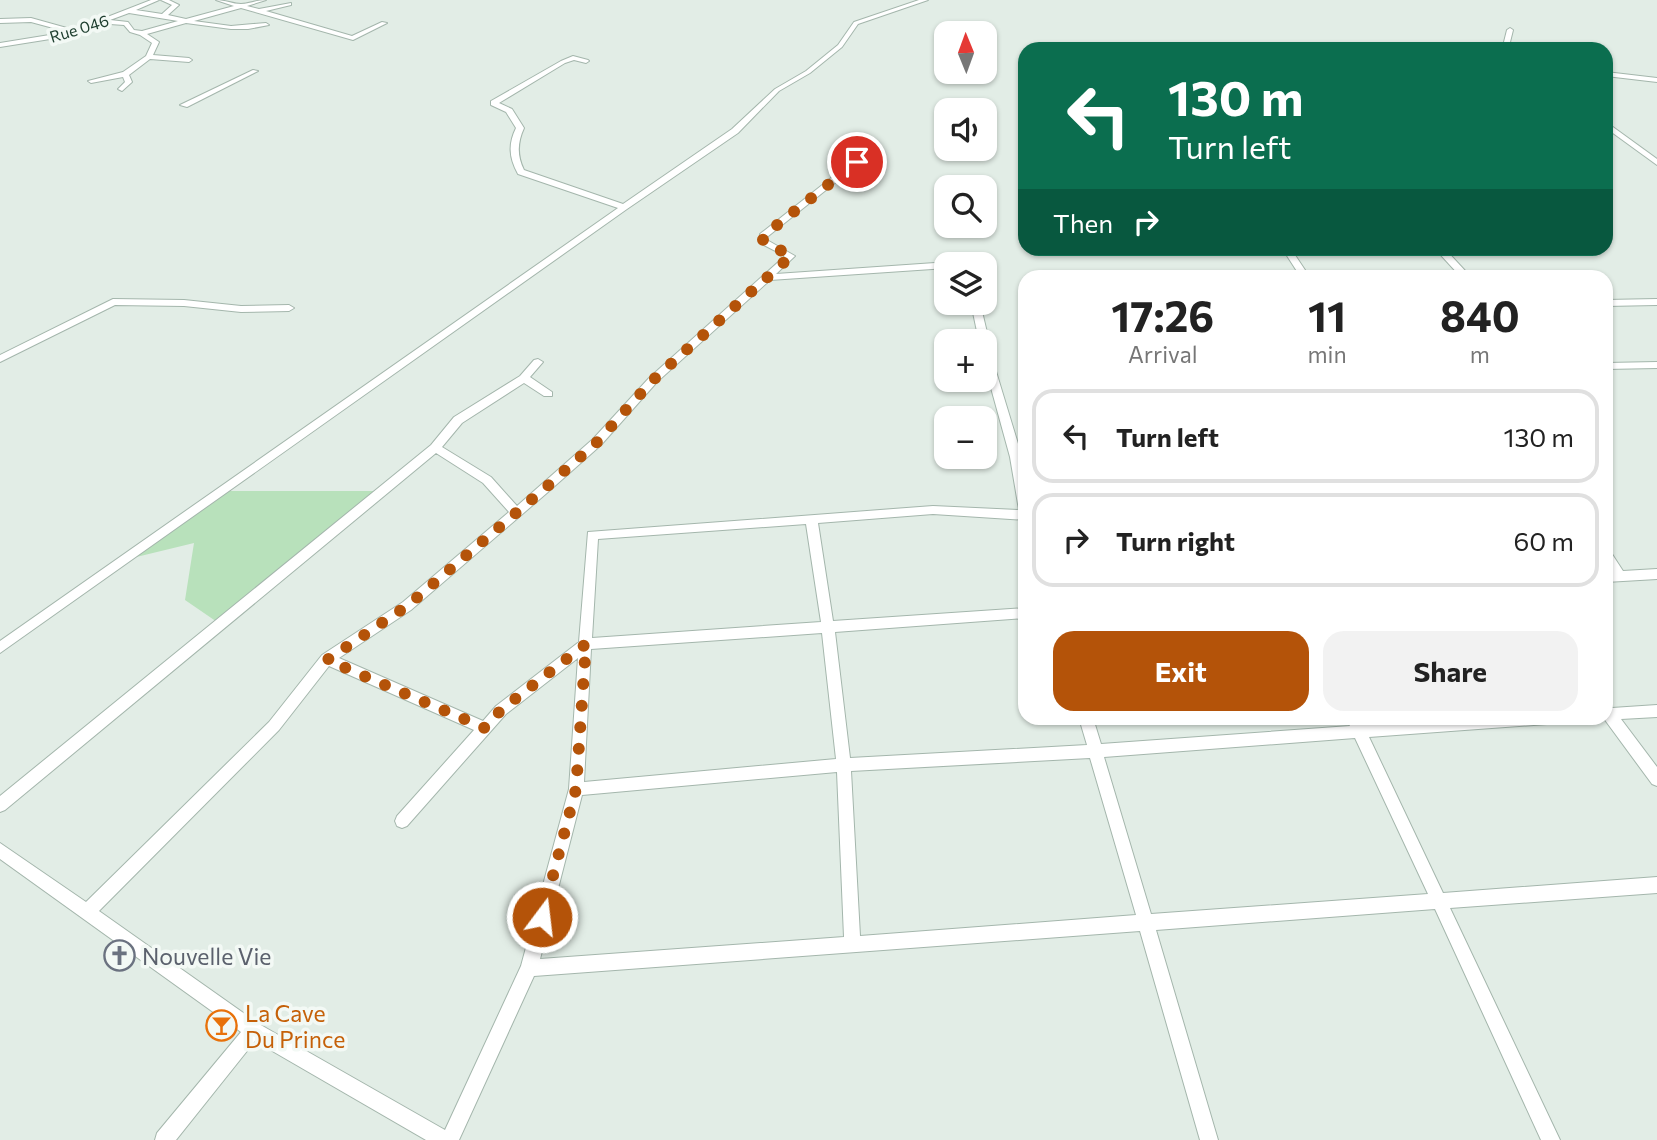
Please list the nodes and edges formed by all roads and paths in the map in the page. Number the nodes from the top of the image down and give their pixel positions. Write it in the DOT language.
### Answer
graph roads {
  1 [pos="156,0"];
  2 [pos="164,0"];
  3 [pos="219,0"];
  4 [pos="263,0"];
  5 [pos="925,0"];
  6 [pos="289,4"];
  7 [pos="242,6"];
  8 [pos="260,11"];
  9 [pos="129,12"];
  10 [pos="163,17"];
  11 [pos="0,21"];
  12 [pos="102,22"];
  13 [pos="181,22"];
  14 [pos="384,23"];
  15 [pos="266,25"];
  16 [pos="82,29"];
  17 [pos="1510,30"];
  18 [pos="142,33"];
  19 [pos="1507,42"];
  20 [pos="0,45"];
  21 [pos="149,57"];
  22 [pos="189,60"];
  23 [pos="586,61"];
  24 [pos="255,71"];
  25 [pos="125,74"];
  26 [pos="1613,75"];
  27 [pos="1657,80"];
  28 [pos="91,81"];
  29 [pos="122,89"];
  30 [pos="184,105"];
  31 [pos="1613,129"];
  32 [pos="876,147"];
  33 [pos="1657,163"];
  34 [pos="624,206"];
  35 [pos="1446,256"];
  36 [pos="934,266"];
  37 [pos="1459,270"];
  38 [pos="770,277"];
  39 [pos="1657,302"];
  40 [pos="1613,303"];
  41 [pos="289,308"];
  42 [pos="0,359"];
  43 [pos="538,362"];
  44 [pos="1657,365"];
  45 [pos="1613,366"];
  46 [pos="524,378"];
  47 [pos="997,390"];
  48 [pos="548,394"];
  49 [pos="435,448"];
  50 [pos="1018,470"];
  51 [pos="516,513"];
  52 [pos="1018,515"];
  53 [pos="811,518"];
  54 [pos="1657,575"];
  55 [pos="1613,576"];
  56 [pos="1018,614"];
  57 [pos="828,628"];
  58 [pos="586,644"];
  59 [pos="0,648"];
  60 [pos="327,660"];
  61 [pos="1657,711"];
  62 [pos="1613,712"];
  63 [pos="1613,720"];
  64 [pos="1088,725"];
  65 [pos="1346,725"];
  66 [pos="1356,725"];
  67 [pos="485,728"];
  68 [pos="1096,751"];
  69 [pos="844,765"];
  70 [pos="1657,779"];
  71 [pos="576,789"];
  72 [pos="0,805"];
  73 [pos="402,821"];
  74 [pos="0,850"];
  75 [pos="1657,885"];
  76 [pos="1441,901"];
  77 [pos="87,912"];
  78 [pos="1145,923"];
  79 [pos="852,944"];
  80 [pos="529,968"];
  81 [pos="253,1030"];
  82 [pos="164,1140"];
  83 [pos="444,1140"];
  84 [pos="450,1140"];
  85 [pos="1209,1140"];
  86 [pos="1551,1140"];
  1 -- 9 [label="street, Rue 046"];
  2 -- 10 [label="street"];
  3 -- 7 [label="street"];
  4 -- 7 [label="street"];
  5 -- 34 [label="street"];
  6 -- 8 [label="street"];
  7 -- 8 [label="street"];
  7 -- 13 [label="street"];
  8 -- 14 [label="street"];
  9 -- 10 [label="street"];
  9 -- 12 [label="street, Rue 046"];
  10 -- 13 [label="street"];
  11 -- 16 [label="street"];
  12 -- 16 [label="street, Rue 046"];
  12 -- 18 [label="street"];
  13 -- 15 [label="street"];
  13 -- 18 [label="street"];
  16 -- 20 [label="street, Rue 046"];
  17 -- 19 [label="street"];
  18 -- 21 [label="street"];
  21 -- 22 [label="street"];
  21 -- 25 [label="street"];
  23 -- 34 [label="street"];
  24 -- 30 [label="street"];
  25 -- 28 [label="street"];
  25 -- 29 [label="street"];
  26 -- 27 [label="street"];
  31 -- 33 [label="street"];
  32 -- 38 [label="street"];
  34 -- 59 [label="street"];
  35 -- 37 [label="street"];
  36 -- 38 [label="street"];
  38 -- 51 [label="street"];
  39 -- 40 [label="street"];
  41 -- 42 [label="street"];
  43 -- 46 [label="street"];
  44 -- 45 [label="street"];
  46 -- 48 [label="street"];
  46 -- 49 [label="street"];
  47 -- 50 [label="street"];
  49 -- 51 [label="street"];
  49 -- 72 [label="street"];
  51 -- 60 [label="street"];
  52 -- 53 [label="street"];
  53 -- 57 [label="street"];
  53 -- 58 [label="street"];
  54 -- 55 [label="street"];
  56 -- 57 [label="street"];
  57 -- 58 [label="street"];
  57 -- 69 [label="street"];
  58 -- 67 [label="street"];
  58 -- 71 [label="street"];
  60 -- 67 [label="street"];
  60 -- 77 [label="street"];
  61 -- 62 [label="street"];
  63 -- 70 [label="street"];
  64 -- 68 [label="street"];
  65 -- 68 [label="street"];
  66 -- 76 [label="street"];
  67 -- 73 [label="street"];
  68 -- 69 [label="street"];
  68 -- 78 [label="street"];
  69 -- 71 [label="street"];
  69 -- 79 [label="street"];
  71 -- 80 [label="street"];
  74 -- 77 [label="street"];
  75 -- 76 [label="street"];
  76 -- 78 [label="street"];
  76 -- 86 [label="street"];
  77 -- 81 [label="street"];
  78 -- 79 [label="street"];
  78 -- 85 [label="street"];
  79 -- 80 [label="street"];
  80 -- 84 [label="street"];
  81 -- 82 [label="street"];
  81 -- 83 [label="street"];
}
